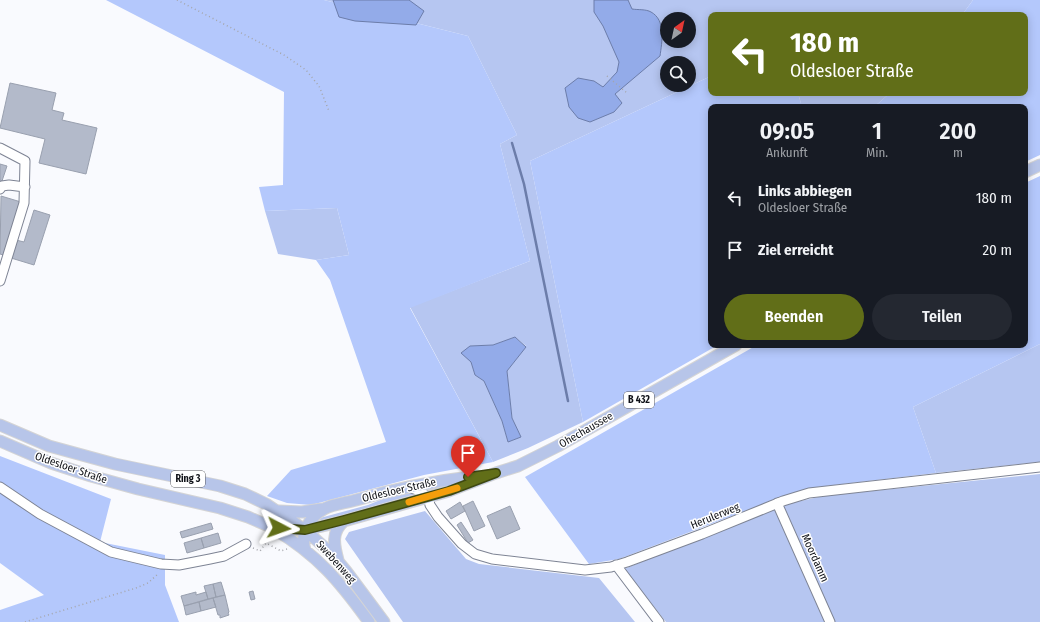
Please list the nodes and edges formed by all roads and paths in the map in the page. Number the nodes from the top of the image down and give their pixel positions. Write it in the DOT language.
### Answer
graph roads {
  1 [pos="177,0"];
  2 [pos="607,76"];
  3 [pos="627,93"];
  4 [pos="329,111"];
  5 [pos="0,148"];
  6 [pos="1040,165"];
  7 [pos="1028,171"];
  8 [pos="24,187"];
  9 [pos="0,189"];
  10 [pos="3,259"];
  11 [pos="0,281"];
  12 [pos="731,348"];
  13 [pos="0,425"];
  14 [pos="0,441"];
  15 [pos="1040,467"];
  16 [pos="496,473"];
  17 [pos="441,481"];
  18 [pos="407,486"];
  19 [pos="0,487"];
  20 [pos="428,497"];
  21 [pos="777,503"];
  22 [pos="324,509"];
  23 [pos="278,511"];
  24 [pos="344,520"];
  25 [pos="270,527"];
  26 [pos="305,530"];
  27 [pos="246,544"];
  28 [pos="287,549"];
  29 [pos="305,550"];
  30 [pos="338,561"];
  31 [pos="161,564"];
  32 [pos="616,565"];
  33 [pos="25,622"];
  34 [pos="369,622"];
  35 [pos="384,622"];
  36 [pos="660,622"];
  37 [pos="830,622"];
  1 -- 4 [label="path"];
  2 -- 3 [label="path"];
  5 -- 8 [label="street"];
  6 -- 7 [label="main road"];
  8 -- 9 [label="street"];
  8 -- 10 [label="street"];
  10 -- 11 [label="street"];
  12 -- 16 [label="main road, Ohechaussee / B 432"];
  13 -- 23 [label="main road, Oldesloer Straße / Ring 3"];
  14 -- 25 [label="main road, Oldesloer Straße / Ring 3"];
  15 -- 21 [label="street, Herulerweg"];
  16 -- 17 [label="main road, Oldesloer Straße / B 432"];
  16 -- 20 [label="main road, Oldesloer Straße / B 432"];
  17 -- 18 [label="main road, Oldesloer Straße / B 432"];
  17 -- 20 [label="street"];
  18 -- 20 [label="street"];
  18 -- 22 [label="main road, Oldesloer Straße / B 432"];
  19 -- 31 [label="street"];
  20 -- 24 [label="main road, Oldesloer Straße / B 432"];
  20 -- 32 [label="street, Herulerweg"];
  21 -- 32 [label="street, Herulerweg"];
  21 -- 37 [label="street, Moordamm"];
  22 -- 23 [label="main road, B 432"];
  22 -- 26 [label="main road, Oldesloer Straße"];
  23 -- 26 [label="main road, Swebenweg / Ring 3"];
  24 -- 26 [label="main road, Oldesloer Straße / B 432"];
  24 -- 30 [label="main road"];
  25 -- 26 [label="main road, Oldesloer Straße / B 432"];
  25 -- 29 [label="main road, Swebenweg / Ring 3"];
  26 -- 29 [label="main road"];
  26 -- 30 [label="main road, Swebenweg / Ring 3"];
  27 -- 28 [label="path"];
  27 -- 31 [label="street"];
  29 -- 34 [label="main road, Swebenweg / Ring 3"];
  30 -- 35 [label="main road, Swebenweg / Ring 3"];
  31 -- 33 [label="path"];
  32 -- 36 [label="street"];
}
